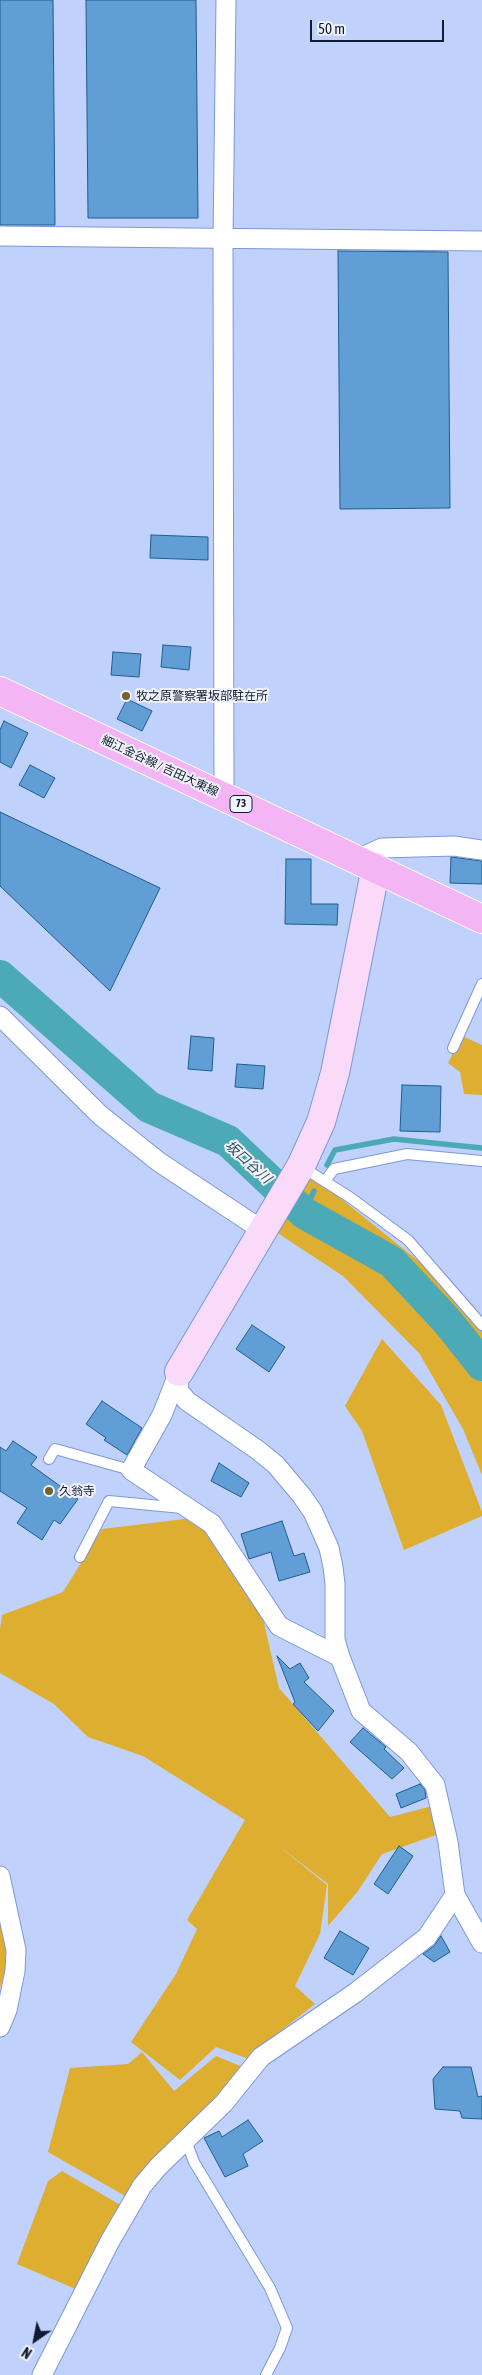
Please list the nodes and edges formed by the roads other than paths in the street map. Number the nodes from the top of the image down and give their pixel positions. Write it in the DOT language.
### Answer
graph roads {
  1 [pos="226,0"];
  2 [pos="0,236"];
  3 [pos="223,239"];
  4 [pos="482,242"];
  5 [pos="0,691"];
  6 [pos="224,796"];
  7 [pos="482,850"];
  8 [pos="367,863"];
  9 [pos="482,918"];
  10 [pos="482,984"];
  11 [pos="0,1016"];
  12 [pos="454,1048"];
  13 [pos="482,1161"];
  14 [pos="298,1171"];
  15 [pos="325,1181"];
  16 [pos="264,1226"];
  17 [pos="482,1325"];
  18 [pos="179,1372"];
  19 [pos="49,1458"];
  20 [pos="131,1470"];
  21 [pos="188,1508"];
  22 [pos="80,1557"];
  23 [pos="340,1657"];
  24 [pos="0,1876"];
  25 [pos="455,1895"];
  26 [pos="482,1942"];
  27 [pos="0,2027"];
  28 [pos="186,2141"];
  29 [pos="42,2375"];
  30 [pos="266,2375"];
  1 -- 3 [label="street"];
  2 -- 3 [label="street"];
  3 -- 4 [label="street"];
  3 -- 6 [label="street"];
  5 -- 6 [label="main road, 細江金谷線 / 吉田大東線 / 73"];
  6 -- 8 [label="main road, 細江金谷線 / 吉田大東線 / 73"];
  7 -- 8 [label="street"];
  8 -- 9 [label="main road, 細江金谷線 / 吉田大東線 / 73"];
  8 -- 14 [label="street"];
  10 -- 12 [label="lane"];
  11 -- 16 [label="street"];
  13 -- 15 [label="lane"];
  14 -- 15 [label="lane"];
  14 -- 16 [label="street"];
  15 -- 17 [label="lane"];
  16 -- 18 [label="street"];
  18 -- 20 [label="street"];
  18 -- 23 [label="street"];
  19 -- 20 [label="lane"];
  20 -- 21 [label="street"];
  21 -- 22 [label="lane"];
  21 -- 23 [label="street"];
  23 -- 25 [label="street"];
  24 -- 27 [label="street"];
  25 -- 26 [label="street"];
  25 -- 28 [label="street"];
  28 -- 29 [label="street"];
  28 -- 30 [label="lane"];
}
